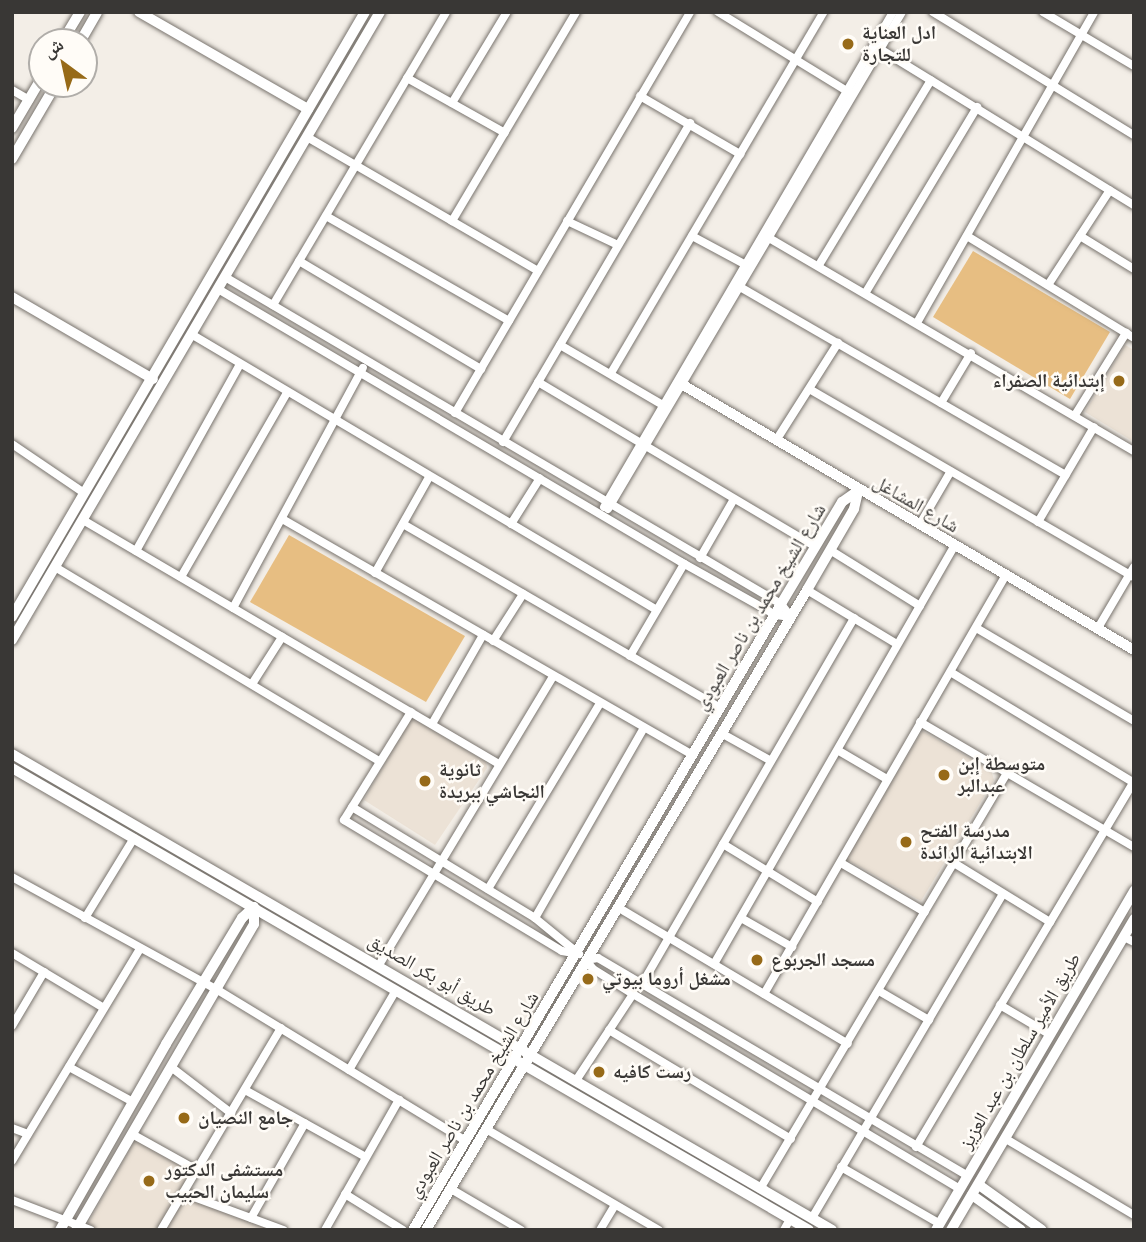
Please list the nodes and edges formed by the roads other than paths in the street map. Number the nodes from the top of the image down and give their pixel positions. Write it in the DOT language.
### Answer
graph roads {
  1 [pos="80,12"];
  2 [pos="97,12"];
  3 [pos="139,12"];
  4 [pos="365,12"];
  5 [pos="380,12"];
  6 [pos="446,12"];
  7 [pos="507,12"];
  8 [pos="576,12"];
  9 [pos="690,12"];
  10 [pos="718,12"];
  11 [pos="893,12"];
  12 [pos="902,12"];
  13 [pos="933,12"];
  14 [pos="1043,12"];
  15 [pos="1094,12"];
  16 [pos="820,14"];
  17 [pos="70,28"];
  18 [pos="88,28"];
  19 [pos="1082,34"];
  20 [pos="880,49"];
  21 [pos="796,60"];
  22 [pos="1134,66"];
  23 [pos="407,78"];
  24 [pos="931,80"];
  25 [pos="1052,86"];
  26 [pos="12,90"];
  27 [pos="850,93"];
  28 [pos="640,96"];
  29 [pos="48,98"];
  30 [pos="29,100"];
  31 [pos="452,103"];
  32 [pos="977,107"];
  33 [pos="308,109"];
  34 [pos="690,123"];
  35 [pos="12,128"];
  36 [pos="505,133"];
  37 [pos="1134,135"];
  38 [pos="1024,136"];
  39 [pos="307,137"];
  40 [pos="740,154"];
  41 [pos="12,159"];
  42 [pos="356,166"];
  43 [pos="1110,190"];
  44 [pos="1134,205"];
  45 [pos="326,216"];
  46 [pos="452,221"];
  47 [pos="568,221"];
  48 [pos="692,236"];
  49 [pos="967,236"];
  50 [pos="1080,236"];
  51 [pos="769,238"];
  52 [pos="618,245"];
  53 [pos="299,261"];
  54 [pos="818,265"];
  55 [pos="748,267"];
  56 [pos="1134,269"];
  57 [pos="538,271"];
  58 [pos="225,277"];
  59 [pos="209,278"];
  60 [pos="1048,285"];
  61 [pos="740,287"];
  62 [pos="218,289"];
  63 [pos="866,292"];
  64 [pos="12,297"];
  65 [pos="273,305"];
  66 [pos="509,321"];
  67 [pos="918,321"];
  68 [pos="191,334"];
  69 [pos="1130,335"];
  70 [pos="838,343"];
  71 [pos="560,345"];
  72 [pos="971,353"];
  73 [pos="366,360"];
  74 [pos="240,364"];
  75 [pos="481,369"];
  76 [pos="362,372"];
  77 [pos="611,373"];
  78 [pos="153,379"];
  79 [pos="538,382"];
  80 [pos="682,385"];
  81 [pos="811,390"];
  82 [pos="287,393"];
  83 [pos="941,403"];
  84 [pos="665,407"];
  85 [pos="455,413"];
  86 [pos="1075,415"];
  87 [pos="334,421"];
  88 [pos="1094,427"];
  89 [pos="777,439"];
  90 [pos="503,442"];
  91 [pos="12,444"];
  92 [pos="643,445"];
  93 [pos="1134,451"];
  94 [pos="951,471"];
  95 [pos="1066,475"];
  96 [pos="429,477"];
  97 [pos="540,478"];
  98 [pos="858,491"];
  99 [pos="85,493"];
  100 [pos="734,499"];
  101 [pos="608,504"];
  102 [pos="603,513"];
  103 [pos="83,520"];
  104 [pos="284,520"];
  105 [pos="1038,522"];
  106 [pos="403,524"];
  107 [pos="511,524"];
  108 [pos="920,524"];
  109 [pos="817,547"];
  110 [pos="954,547"];
  111 [pos="136,551"];
  112 [pos="830,551"];
  113 [pos="700,558"];
  114 [pos="684,564"];
  115 [pos="55,568"];
  116 [pos="375,573"];
  117 [pos="1132,573"];
  118 [pos="1006,576"];
  119 [pos="181,578"];
  120 [pos="807,590"];
  121 [pos="523,594"];
  122 [pos="920,606"];
  123 [pos="233,608"];
  124 [pos="655,608"];
  125 [pos="778,609"];
  126 [pos="12,617"];
  127 [pos="791,617"];
  128 [pos="854,618"];
  129 [pos="1097,628"];
  130 [pos="978,629"];
  131 [pos="483,635"];
  132 [pos="282,636"];
  133 [pos="12,640"];
  134 [pos="493,641"];
  135 [pos="897,644"];
  136 [pos="1134,650"];
  137 [pos="630,656"];
  138 [pos="952,673"];
  139 [pos="553,676"];
  140 [pos="252,684"];
  141 [pos="600,703"];
  142 [pos="720,708"];
  143 [pos="411,712"];
  144 [pos="1134,721"];
  145 [pos="920,722"];
  146 [pos="432,724"];
  147 [pos="644,728"];
  148 [pos="721,733"];
  149 [pos="839,751"];
  150 [pos="12,754"];
  151 [pos="692,755"];
  152 [pos="378,760"];
  153 [pos="771,761"];
  154 [pos="498,763"];
  155 [pos="12,768"];
  156 [pos="1006,774"];
  157 [pos="885,778"];
  158 [pos="1134,781"];
  159 [pos="352,807"];
  160 [pos="1105,830"];
  161 [pos="134,838"];
  162 [pos="723,844"];
  163 [pos="1134,847"];
  164 [pos="442,860"];
  165 [pos="841,863"];
  166 [pos="954,863"];
  167 [pos="769,870"];
  168 [pos="433,875"];
  169 [pos="15,878"];
  170 [pos="12,889"];
  171 [pos="488,889"];
  172 [pos="1134,891"];
  173 [pos="1003,894"];
  174 [pos="818,902"];
  175 [pos="254,908"];
  176 [pos="619,908"];
  177 [pos="925,912"];
  178 [pos="85,918"];
  179 [pos="535,918"];
  180 [pos="741,918"];
  181 [pos="1134,919"];
  182 [pos="1050,922"];
  183 [pos="669,937"];
  184 [pos="1129,939"];
  185 [pos="792,947"];
  186 [pos="140,949"];
  187 [pos="12,953"];
  188 [pos="583,957"];
  189 [pos="714,964"];
  190 [pos="379,965"];
  191 [pos="44,972"];
  192 [pos="202,984"];
  193 [pos="642,984"];
  194 [pos="216,989"];
  195 [pos="879,991"];
  196 [pos="395,992"];
  197 [pos="633,994"];
  198 [pos="764,994"];
  199 [pos="1000,1006"];
  200 [pos="104,1009"];
  201 [pos="929,1020"];
  202 [pos="12,1026"];
  203 [pos="281,1028"];
  204 [pos="609,1030"];
  205 [pos="1049,1034"];
  206 [pos="848,1044"];
  207 [pos="523,1056"];
  208 [pos="69,1067"];
  209 [pos="170,1068"];
  210 [pos="349,1070"];
  211 [pos="577,1079"];
  212 [pos="245,1090"];
  213 [pos="821,1090"];
  214 [pos="399,1100"];
  215 [pos="814,1100"];
  216 [pos="133,1102"];
  217 [pos="231,1113"];
  218 [pos="869,1119"];
  219 [pos="305,1123"];
  220 [pos="12,1128"];
  221 [pos="486,1129"];
  222 [pos="863,1129"];
  223 [pos="132,1133"];
  224 [pos="29,1135"];
  225 [pos="791,1139"];
  226 [pos="1006,1139"];
  227 [pos="466,1141"];
  228 [pos="916,1147"];
  229 [pos="366,1157"];
  230 [pos="12,1161"];
  231 [pos="841,1167"];
  232 [pos="197,1170"];
  233 [pos="968,1176"];
  234 [pos="979,1185"];
  235 [pos="451,1189"];
  236 [pos="761,1189"];
  237 [pos="960,1189"];
  238 [pos="183,1193"];
  239 [pos="345,1194"];
  240 [pos="972,1195"];
  241 [pos="12,1200"];
  242 [pos="615,1205"];
  243 [pos="1134,1215"];
  244 [pos="251,1218"];
  245 [pos="790,1219"];
  246 [pos="810,1224"];
  247 [pos="62,1225"];
  248 [pos="938,1227"];
  249 [pos="77,1228"];
  250 [pos="90,1230"];
  251 [pos="161,1230"];
  252 [pos="283,1230"];
  253 [pos="325,1230"];
  254 [pos="403,1230"];
  255 [pos="413,1230"];
  256 [pos="426,1230"];
  257 [pos="520,1230"];
  258 [pos="600,1230"];
  259 [pos="659,1230"];
  260 [pos="784,1230"];
  261 [pos="832,1230"];
  262 [pos="951,1230"];
  263 [pos="1021,1230"];
  264 [pos="1041,1230"];
  1 -- 17 [label="street"];
  2 -- 18 [label="street"];
  3 -- 33 [label="street"];
  4 -- 33 [label="street"];
  5 -- 39 [label="street"];
  6 -- 23 [label="street"];
  7 -- 31 [label="street"];
  8 -- 36 [label="street"];
  9 -- 28 [label="street"];
  10 -- 21 [label="street"];
  11 -- 27 [label="street"];
  12 -- 20 [label="street"];
  13 -- 25 [label="street"];
  14 -- 19 [label="street"];
  15 -- 19 [label="street"];
  16 -- 21 [label="street"];
  19 -- 22 [label="street"];
  19 -- 25 [label="street"];
  20 -- 24 [label="street"];
  20 -- 27 [label="street"];
  21 -- 27 [label="street"];
  21 -- 40 [label="street"];
  23 -- 31 [label="street"];
  23 -- 42 [label="street"];
  24 -- 32 [label="street"];
  24 -- 54 [label="street"];
  25 -- 37 [label="street"];
  25 -- 38 [label="street"];
  26 -- 30 [label="street"];
  27 -- 51 [label="street"];
  27 -- 55 [label="street"];
  28 -- 34 [label="street"];
  28 -- 47 [label="street"];
  29 -- 41 [label="street"];
  30 -- 35 [label="street"];
  31 -- 36 [label="street"];
  32 -- 38 [label="street"];
  32 -- 63 [label="street"];
  33 -- 59 [label="street"];
  34 -- 40 [label="street"];
  34 -- 52 [label="street"];
  36 -- 46 [label="street"];
  38 -- 43 [label="street"];
  38 -- 49 [label="street"];
  39 -- 42 [label="street"];
  39 -- 58 [label="street"];
  40 -- 48 [label="street"];
  42 -- 45 [label="street"];
  42 -- 46 [label="street"];
  43 -- 44 [label="street"];
  43 -- 50 [label="street"];
  45 -- 53 [label="street"];
  45 -- 66 [label="street"];
  46 -- 57 [label="street"];
  47 -- 52 [label="street"];
  47 -- 57 [label="street"];
  48 -- 55 [label="street"];
  48 -- 77 [label="street"];
  49 -- 60 [label="street"];
  49 -- 67 [label="street"];
  50 -- 56 [label="street"];
  50 -- 60 [label="street"];
  51 -- 54 [label="street"];
  51 -- 55 [label="street"];
  52 -- 71 [label="street"];
  53 -- 65 [label="street"];
  53 -- 75 [label="street"];
  54 -- 63 [label="street"];
  55 -- 61 [label="street"];
  55 -- 84 [label="street"];
  57 -- 66 [label="street"];
  58 -- 59 [label="street"];
  58 -- 62 [label="street"];
  58 -- 65 [label="street"];
  59 -- 62 [label="street"];
  59 -- 78 [label="street"];
  60 -- 69 [label="street"];
  61 -- 70 [label="street"];
  61 -- 80 [label="street"];
  62 -- 68 [label="street"];
  62 -- 76 [label="street"];
  63 -- 67 [label="street"];
  64 -- 78 [label="street"];
  65 -- 73 [label="street"];
  66 -- 75 [label="street"];
  67 -- 72 [label="street"];
  68 -- 74 [label="street"];
  68 -- 103 [label="street"];
  69 -- 86 [label="street"];
  70 -- 81 [label="street"];
  70 -- 83 [label="street"];
  71 -- 77 [label="street"];
  71 -- 79 [label="street"];
  72 -- 83 [label="street"];
  72 -- 86 [label="street"];
  73 -- 76 [label="street"];
  73 -- 85 [label="street"];
  74 -- 82 [label="street"];
  74 -- 111 [label="street"];
  75 -- 85 [label="street"];
  76 -- 87 [label="street"];
  76 -- 97 [label="street"];
  77 -- 84 [label="street"];
  78 -- 99 [label="street"];
  79 -- 90 [label="street"];
  79 -- 92 [label="street"];
  80 -- 84 [label="street"];
  80 -- 89 [label="street, شارع المشاغل"];
  81 -- 89 [label="street"];
  81 -- 94 [label="street"];
  82 -- 87 [label="street"];
  82 -- 119 [label="street"];
  83 -- 95 [label="street"];
  84 -- 92 [label="street"];
  85 -- 90 [label="street"];
  86 -- 88 [label="street"];
  87 -- 96 [label="street"];
  87 -- 104 [label="street"];
  88 -- 93 [label="street"];
  88 -- 95 [label="street"];
  89 -- 98 [label="street, شارع المشاغل"];
  90 -- 101 [label="street"];
  91 -- 99 [label="street"];
  92 -- 100 [label="street"];
  92 -- 101 [label="street"];
  94 -- 105 [label="street"];
  94 -- 108 [label="street"];
  95 -- 105 [label="street"];
  96 -- 106 [label="street"];
  96 -- 107 [label="street"];
  97 -- 102 [label="street"];
  97 -- 107 [label="street"];
  98 -- 108 [label="street, شارع المشاغل"];
  98 -- 109 [label="street, شارع الشيخ محمد بن ناصر العبودي"];
  98 -- 112 [label="street, شارع الشيخ محمد بن ناصر العبودي"];
  99 -- 126 [label="street"];
  100 -- 109 [label="street"];
  100 -- 113 [label="street"];
  101 -- 102 [label="street"];
  101 -- 113 [label="street"];
  102 -- 114 [label="street"];
  103 -- 111 [label="street"];
  103 -- 115 [label="street"];
  104 -- 116 [label="street"];
  104 -- 123 [label="street"];
  105 -- 117 [label="street"];
  106 -- 116 [label="street"];
  106 -- 121 [label="street"];
  107 -- 124 [label="street"];
  108 -- 110 [label="street, شارع المشاغل"];
  109 -- 125 [label="street, شارع الشيخ محمد بن ناصر العبودي"];
  110 -- 118 [label="street, شارع المشاغل"];
  110 -- 122 [label="street"];
  111 -- 119 [label="street"];
  112 -- 120 [label="street, شارع الشيخ محمد بن ناصر العبودي"];
  112 -- 122 [label="street"];
  113 -- 125 [label="street"];
  114 -- 124 [label="street"];
  114 -- 125 [label="street"];
  115 -- 133 [label="street"];
  115 -- 140 [label="street"];
  116 -- 131 [label="street"];
  117 -- 129 [label="street"];
  118 -- 129 [label="street, شارع المشاغل"];
  118 -- 130 [label="street"];
  119 -- 123 [label="street"];
  120 -- 127 [label="street, شارع الشيخ محمد بن ناصر العبودي"];
  120 -- 128 [label="street"];
  121 -- 134 [label="street"];
  121 -- 137 [label="street"];
  122 -- 135 [label="street"];
  123 -- 132 [label="street"];
  124 -- 137 [label="street"];
  125 -- 127 [label="street"];
  125 -- 142 [label="street, شارع الشيخ محمد بن ناصر العبودي"];
  127 -- 148 [label="street, شارع الشيخ محمد بن ناصر العبودي"];
  128 -- 135 [label="street"];
  128 -- 153 [label="street"];
  129 -- 136 [label="street, شارع المشاغل"];
  130 -- 138 [label="street"];
  130 -- 144 [label="street"];
  131 -- 134 [label="street"];
  131 -- 146 [label="street"];
  132 -- 140 [label="street"];
  132 -- 143 [label="street"];
  134 -- 139 [label="street"];
  135 -- 149 [label="street"];
  137 -- 142 [label="street"];
  138 -- 145 [label="street"];
  138 -- 158 [label="street"];
  139 -- 141 [label="street"];
  139 -- 154 [label="street"];
  140 -- 152 [label="street"];
  141 -- 147 [label="street"];
  141 -- 171 [label="street"];
  142 -- 151 [label="street, شارع الشيخ محمد بن ناصر العبودي"];
  143 -- 146 [label="street"];
  143 -- 152 [label="street"];
  145 -- 156 [label="street"];
  145 -- 157 [label="street"];
  146 -- 154 [label="street"];
  147 -- 151 [label="street"];
  147 -- 179 [label="street"];
  148 -- 153 [label="street"];
  148 -- 176 [label="street, شارع الشيخ محمد بن ناصر العبودي"];
  149 -- 157 [label="street"];
  149 -- 167 [label="street"];
  150 -- 190 [label="street, طريق أبو بكر الصديق"];
  151 -- 188 [label="street, شارع الشيخ محمد بن ناصر العبودي"];
  152 -- 159 [label="street"];
  153 -- 162 [label="street"];
  154 -- 164 [label="street"];
  155 -- 161 [label="street, طريق أبو بكر الصديق"];
  156 -- 160 [label="street"];
  156 -- 166 [label="street"];
  157 -- 165 [label="street"];
  158 -- 160 [label="street"];
  159 -- 164 [label="street"];
  159 -- 168 [label="street"];
  160 -- 163 [label="street"];
  160 -- 182 [label="street"];
  161 -- 175 [label="street, طريق أبو بكر الصديق"];
  161 -- 178 [label="street"];
  162 -- 167 [label="street"];
  162 -- 183 [label="street"];
  164 -- 168 [label="street"];
  164 -- 171 [label="street"];
  165 -- 174 [label="street"];
  165 -- 177 [label="street"];
  166 -- 173 [label="street"];
  166 -- 177 [label="street"];
  167 -- 174 [label="street"];
  167 -- 180 [label="street"];
  168 -- 188 [label="street"];
  168 -- 190 [label="street"];
  169 -- 170 [label="street"];
  169 -- 178 [label="street"];
  171 -- 179 [label="street"];
  172 -- 205 [label="street, طريق الأمير سلطان بن عبد العزيز"];
  173 -- 182 [label="street"];
  173 -- 201 [label="street"];
  174 -- 185 [label="street"];
  175 -- 192 [label="street"];
  175 -- 194 [label="street"];
  175 -- 196 [label="street, طريق أبو بكر الصديق"];
  176 -- 183 [label="street"];
  176 -- 188 [label="street, شارع الشيخ محمد بن ناصر العبودي"];
  177 -- 195 [label="street"];
  178 -- 186 [label="street"];
  179 -- 188 [label="street"];
  180 -- 185 [label="street"];
  180 -- 189 [label="street"];
  181 -- 184 [label="street, طريق الأمير سلطان بن عبد العزيز"];
  182 -- 199 [label="street"];
  183 -- 189 [label="street"];
  183 -- 193 [label="street"];
  184 -- 226 [label="street, طريق الأمير سلطان بن عبد العزيز"];
  185 -- 198 [label="street"];
  186 -- 192 [label="street"];
  186 -- 200 [label="street"];
  187 -- 191 [label="street"];
  188 -- 193 [label="street"];
  188 -- 197 [label="street"];
  188 -- 207 [label="street, شارع الشيخ محمد بن ناصر العبودي"];
  189 -- 198 [label="street"];
  190 -- 207 [label="street, طريق أبو بكر الصديق"];
  191 -- 200 [label="street"];
  191 -- 202 [label="street"];
  192 -- 194 [label="street"];
  192 -- 216 [label="street"];
  193 -- 213 [label="street"];
  194 -- 203 [label="street"];
  194 -- 209 [label="street"];
  195 -- 201 [label="street"];
  195 -- 206 [label="street"];
  196 -- 207 [label="street, طريق أبو بكر الصديق"];
  196 -- 210 [label="street"];
  197 -- 204 [label="street"];
  197 -- 215 [label="street"];
  198 -- 206 [label="street"];
  199 -- 205 [label="street"];
  199 -- 228 [label="street"];
  200 -- 208 [label="street"];
  201 -- 218 [label="street"];
  203 -- 210 [label="street"];
  203 -- 212 [label="street"];
  204 -- 211 [label="street"];
  204 -- 225 [label="street"];
  205 -- 233 [label="street, طريق الأمير سلطان بن عبد العزيز"];
  206 -- 213 [label="street"];
  207 -- 211 [label="street, طريق أبو بكر الصديق"];
  207 -- 221 [label="street, شارع الشيخ محمد بن ناصر العبودي"];
  207 -- 227 [label="street, شارع الشيخ محمد بن ناصر العبودي"];
  207 -- 245 [label="street, طريق أبو بكر الصديق"];
  208 -- 216 [label="street"];
  208 -- 224 [label="street"];
  209 -- 217 [label="street"];
  209 -- 223 [label="street"];
  210 -- 214 [label="street"];
  211 -- 236 [label="street, طريق أبو بكر الصديق"];
  212 -- 217 [label="street"];
  212 -- 219 [label="street"];
  213 -- 215 [label="street"];
  213 -- 218 [label="street"];
  214 -- 227 [label="street"];
  214 -- 229 [label="street"];
  215 -- 222 [label="street"];
  215 -- 225 [label="street"];
  216 -- 247 [label="street"];
  217 -- 232 [label="street"];
  218 -- 222 [label="street"];
  218 -- 228 [label="street"];
  219 -- 229 [label="street"];
  219 -- 244 [label="street"];
  220 -- 224 [label="street"];
  221 -- 235 [label="street, شارع الشيخ محمد بن ناصر العبودي"];
  221 -- 242 [label="street"];
  222 -- 231 [label="street"];
  222 -- 237 [label="street"];
  223 -- 232 [label="street"];
  223 -- 249 [label="street"];
  224 -- 230 [label="street"];
  225 -- 236 [label="street"];
  226 -- 234 [label="street, طريق الأمير سلطان بن عبد العزيز"];
  226 -- 243 [label="street"];
  227 -- 255 [label="street, شارع الشيخ محمد بن ناصر العبودي"];
  228 -- 233 [label="street"];
  229 -- 239 [label="street"];
  231 -- 246 [label="street"];
  231 -- 248 [label="street"];
  232 -- 238 [label="street"];
  233 -- 237 [label="street, طريق الأمير سلطان بن عبد العزيز"];
  234 -- 240 [label="street, طريق الأمير سلطان بن عبد العزيز"];
  234 -- 264 [label="street"];
  235 -- 256 [label="street, شارع الشيخ محمد بن ناصر العبودي"];
  235 -- 257 [label="street"];
  236 -- 246 [label="street, طريق أبو بكر الصديق"];
  237 -- 248 [label="street, طريق الأمير سلطان بن عبد العزيز"];
  238 -- 244 [label="street"];
  238 -- 251 [label="street"];
  239 -- 253 [label="street"];
  239 -- 254 [label="street"];
  240 -- 262 [label="street, طريق الأمير سلطان بن عبد العزيز"];
  240 -- 263 [label="street"];
  241 -- 247 [label="street"];
  242 -- 258 [label="street"];
  242 -- 259 [label="street"];
  244 -- 252 [label="street"];
  245 -- 246 [label="street, طريق أبو بكر الصديق"];
  245 -- 260 [label="street"];
  246 -- 261 [label="street, طريق أبو بكر الصديق"];
  247 -- 249 [label="street"];
  249 -- 250 [label="street"];
}
